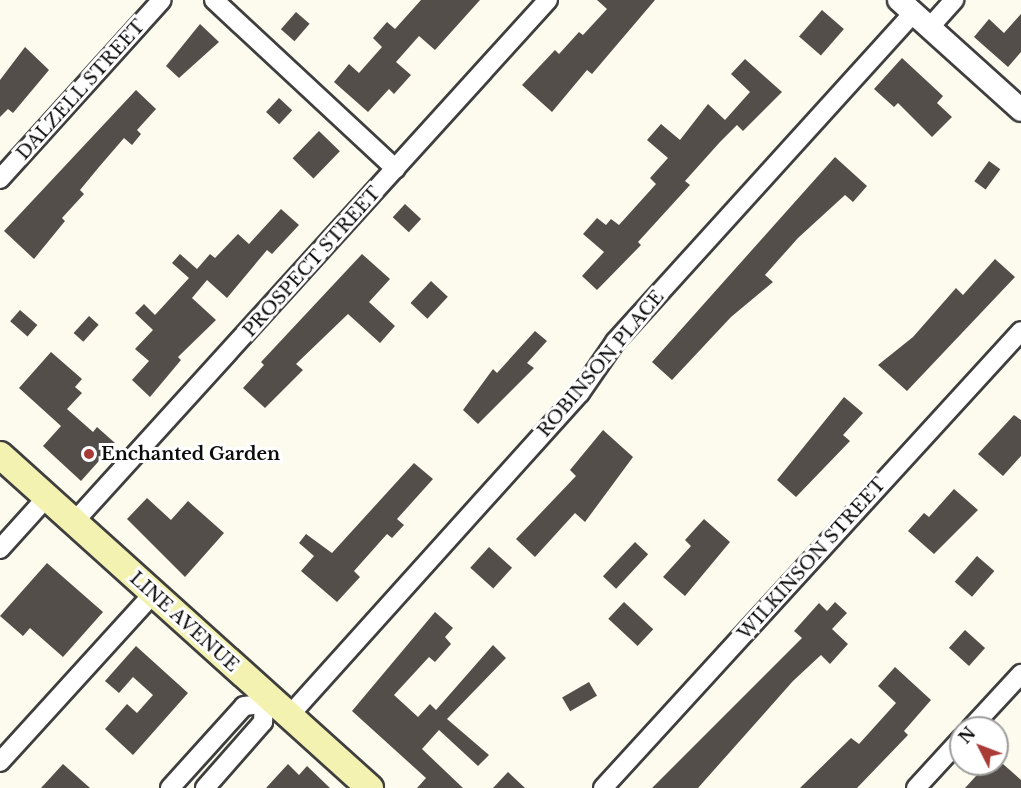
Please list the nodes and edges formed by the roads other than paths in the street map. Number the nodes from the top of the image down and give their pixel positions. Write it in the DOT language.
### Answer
graph roads {
  1 [pos="162,0"];
  2 [pos="214,0"];
  3 [pos="548,0"];
  4 [pos="954,0"];
  5 [pos="914,13"];
  6 [pos="1021,110"];
  7 [pos="396,169"];
  8 [pos="0,179"];
  9 [pos="1021,331"];
  10 [pos="0,455"];
  11 [pos="47,497"];
  12 [pos="74,522"];
  13 [pos="0,549"];
  14 [pos="152,595"];
  15 [pos="1021,674"];
  16 [pos="267,701"];
  17 [pos="289,716"];
  18 [pos="982,716"];
  19 [pos="949,752"];
  20 [pos="0,762"];
  21 [pos="170,788"];
  22 [pos="205,788"];
  23 [pos="370,788"];
  24 [pos="603,788"];
  25 [pos="916,788"];
  1 -- 8 [label="street, DALZELL STREET"];
  2 -- 7 [label="street"];
  3 -- 7 [label="street, PROSPECT STREET"];
  4 -- 5 [label="street, ROBINSON PLACE"];
  5 -- 6 [label="street"];
  5 -- 17 [label="street, ROBINSON PLACE"];
  7 -- 12 [label="street, PROSPECT STREET"];
  9 -- 24 [label="street, WILKINSON STREET"];
  10 -- 11 [label="main road, LINE AVENUE"];
  11 -- 12 [label="main road, LINE AVENUE"];
  11 -- 13 [label="street"];
  12 -- 14 [label="main road, LINE AVENUE"];
  14 -- 16 [label="main road, LINE AVENUE"];
  14 -- 20 [label="street"];
  15 -- 18 [label="street"];
  16 -- 17 [label="main road, LINE AVENUE"];
  16 -- 21 [label="street"];
  16 -- 22 [label="street"];
  17 -- 23 [label="main road, LINE AVENUE"];
  19 -- 25 [label="street"];
}
